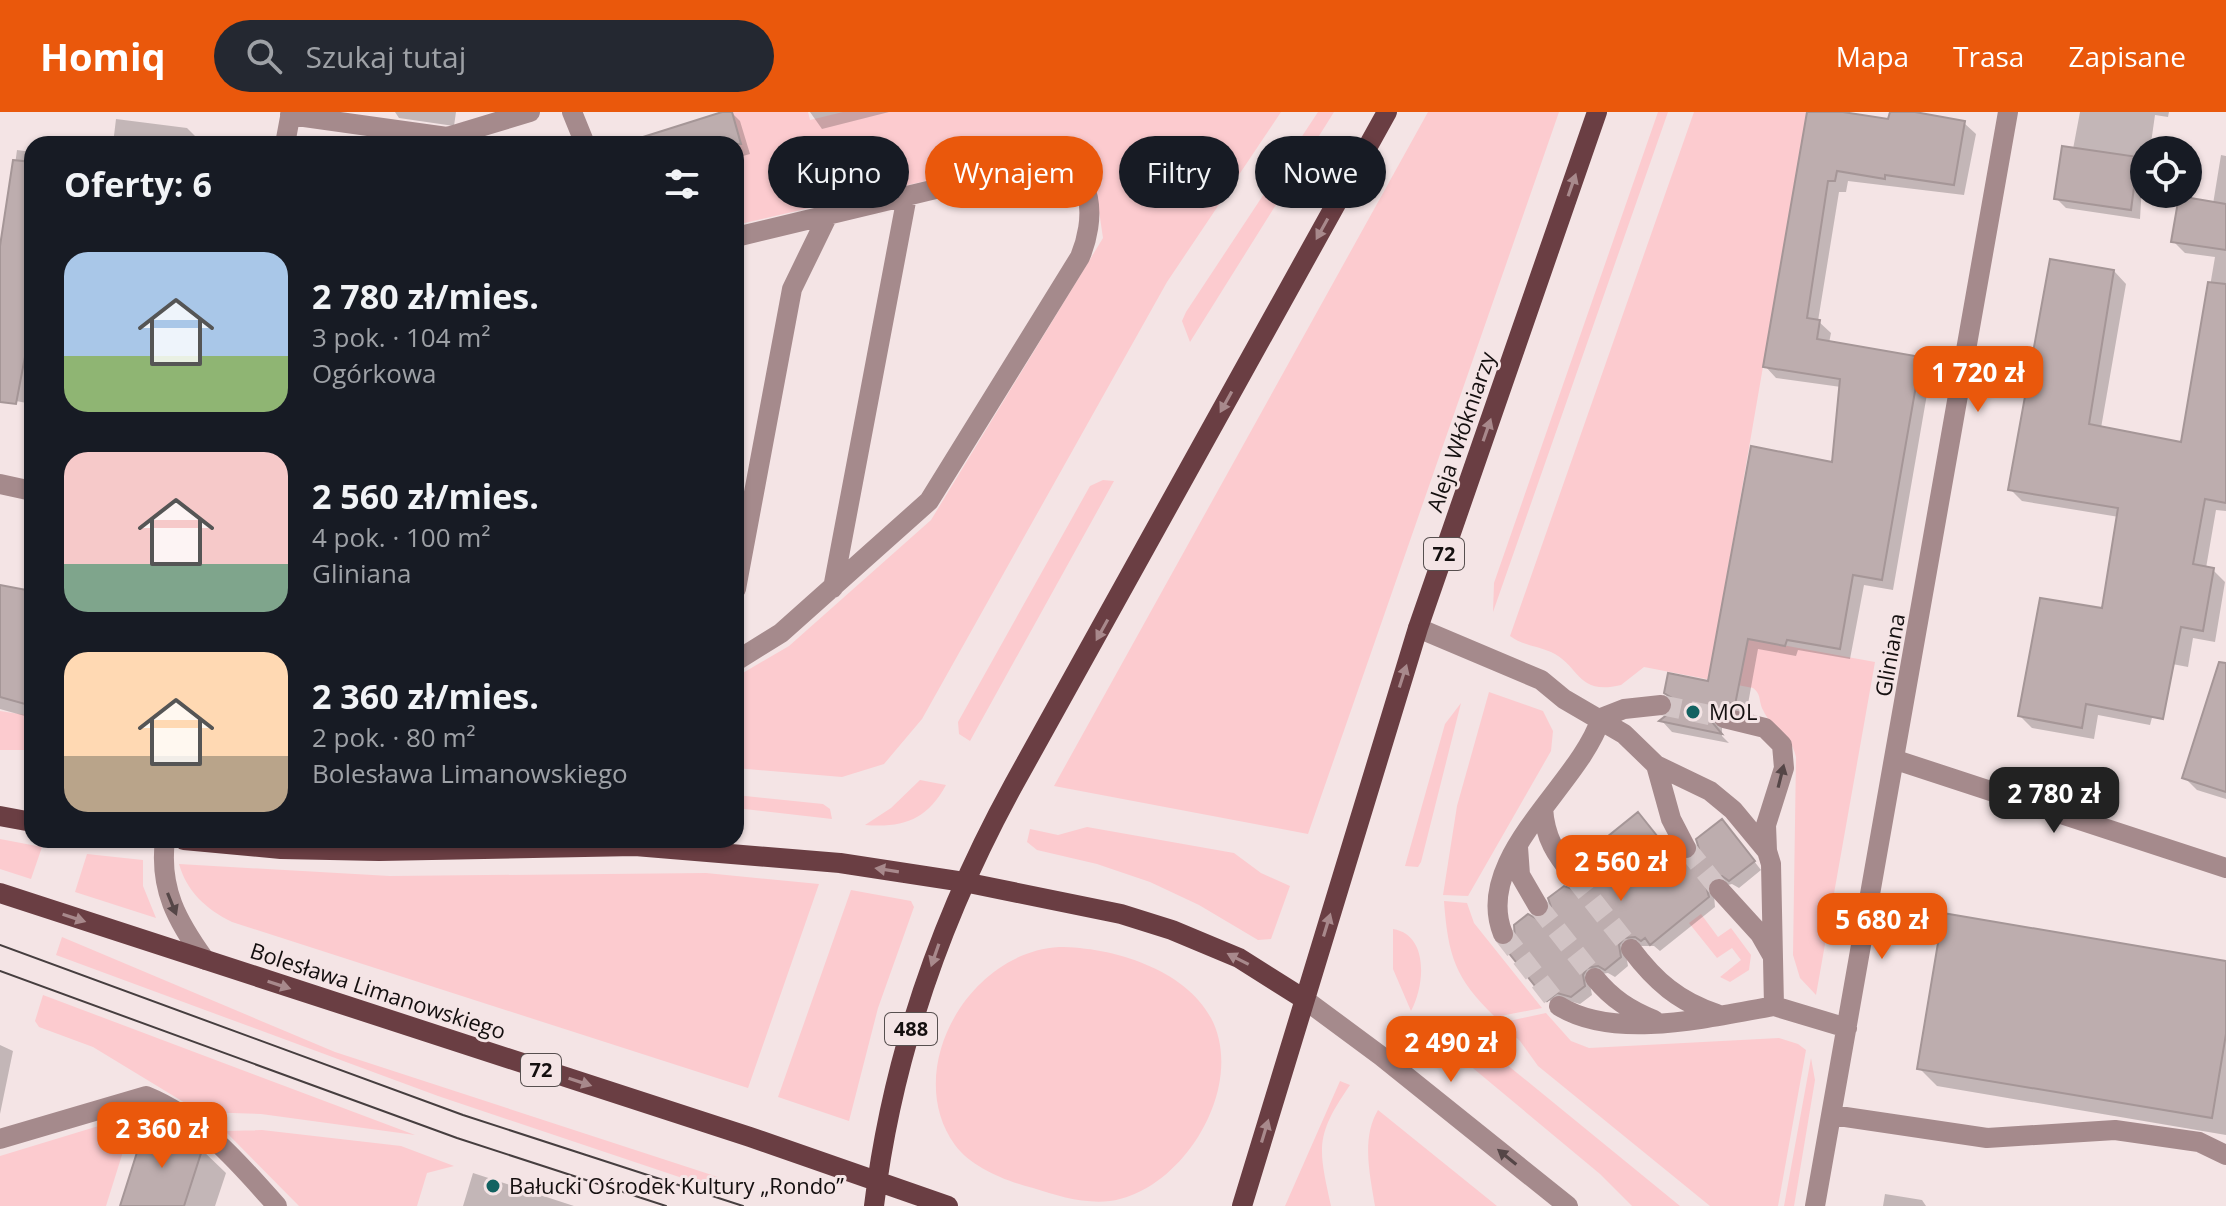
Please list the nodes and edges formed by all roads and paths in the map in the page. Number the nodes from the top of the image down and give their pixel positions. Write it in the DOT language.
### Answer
graph roads {
  1 [pos="530,112"];
  2 [pos="572,112"];
  3 [pos="1387,112"];
  4 [pos="1597,112"];
  5 [pos="2008,112"];
  6 [pos="290,114"];
  7 [pos="286,136"];
  8 [pos="440,136"];
  9 [pos="450,136"];
  10 [pos="582,136"];
  11 [pos="909,196"];
  12 [pos="857,208"];
  13 [pos="905,208"];
  14 [pos="828,215"];
  15 [pos="744,235"];
  16 [pos="0,484"];
  17 [pos="24,489"];
  18 [pos="744,546"];
  19 [pos="833,588"];
  20 [pos="1418,628"];
  21 [pos="744,656"];
  22 [pos="1661,705"];
  23 [pos="1601,718"];
  24 [pos="1724,718"];
  25 [pos="1896,760"];
  26 [pos="1656,765"];
  27 [pos="1543,808"];
  28 [pos="0,816"];
  29 [pos="24,820"];
  30 [pos="1518,846"];
  31 [pos="165,848"];
  32 [pos="270,848"];
  33 [pos="579,848"];
  34 [pos="662,848"];
  35 [pos="1686,848"];
  36 [pos="1767,851"];
  37 [pos="2226,868"];
  38 [pos="1574,877"];
  39 [pos="964,882"];
  40 [pos="1719,889"];
  41 [pos="0,893"];
  42 [pos="1538,906"];
  43 [pos="1503,934"];
  44 [pos="1631,949"];
  45 [pos="1772,955"];
  46 [pos="205,960"];
  47 [pos="1595,978"];
  48 [pos="1304,999"];
  49 [pos="1559,1006"];
  50 [pos="1774,1006"];
  51 [pos="1721,1016"];
  52 [pos="1657,1022"];
  53 [pos="1847,1028"];
  54 [pos="1832,1115"];
  55 [pos="0,1139"];
  56 [pos="2226,1155"];
  57 [pos="877,1181"];
  58 [pos="277,1206"];
  59 [pos="874,1206"];
  60 [pos="948,1206"];
  61 [pos="1242,1206"];
  62 [pos="1568,1206"];
  63 [pos="1815,1206"];
  1 -- 9 [label="street"];
  2 -- 10 [label="street"];
  3 -- 39 [label="main road, one-way"];
  20 -- 4 [label="main road, Aleja Włókniarzy / 72, one-way"];
  5 -- 25 [label="street, Gliniana"];
  6 -- 7 [label="street"];
  6 -- 8 [label="street"];
  11 -- 19 [label="street"];
  12 -- 14 [label="street"];
  13 -- 19 [label="street"];
  14 -- 15 [label="street"];
  14 -- 18 [label="street"];
  16 -- 17 [label="street"];
  19 -- 21 [label="street"];
  20 -- 23 [label="street"];
  48 -- 20 [label="main road, Aleja Włókniarzy / 72, one-way"];
  22 -- 23 [label="street"];
  23 -- 26 [label="street"];
  23 -- 27 [label="street"];
  36 -- 24 [label="street, one-way"];
  25 -- 37 [label="street"];
  25 -- 53 [label="street, Gliniana"];
  26 -- 35 [label="street"];
  26 -- 36 [label="street"];
  27 -- 30 [label="street"];
  27 -- 38 [label="street"];
  28 -- 29 [label="main road"];
  30 -- 42 [label="street"];
  30 -- 43 [label="street"];
  31 -- 46 [label="street, one-way"];
  33 -- 32 [label="main road, one-way"];
  39 -- 34 [label="main road, one-way"];
  36 -- 45 [label="street"];
  48 -- 39 [label="main road, one-way"];
  39 -- 57 [label="main road, 488, one-way"];
  40 -- 45 [label="street"];
  41 -- 46 [label="main road, Bolesława Limanowskiego / 72, one-way"];
  44 -- 51 [label="street"];
  45 -- 50 [label="street"];
  46 -- 57 [label="main road, Bolesława Limanowskiego / 72, one-way"];
  47 -- 52 [label="street"];
  61 -- 48 [label="main road, 72, one-way"];
  62 -- 48 [label="street, one-way"];
  49 -- 52 [label="street"];
  50 -- 51 [label="street"];
  50 -- 53 [label="street"];
  51 -- 52 [label="street"];
  53 -- 54 [label="street, Gliniana"];
  54 -- 56 [label="street"];
  54 -- 63 [label="street, Gliniana"];
  55 -- 58 [label="street"];
  57 -- 59 [label="main road, 488"];
  57 -- 60 [label="main road, 72"];
}
